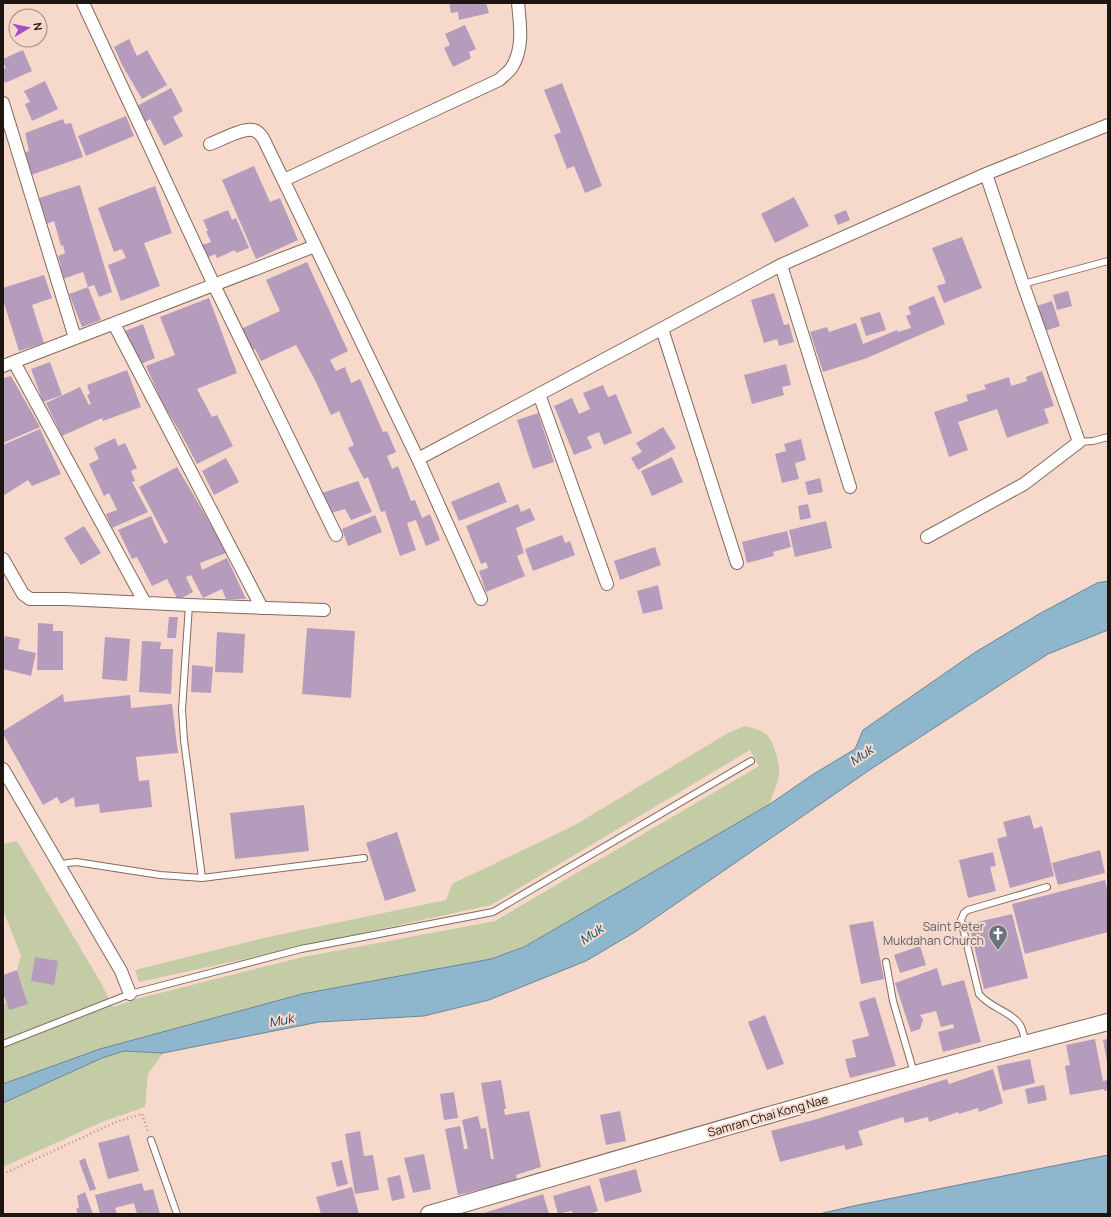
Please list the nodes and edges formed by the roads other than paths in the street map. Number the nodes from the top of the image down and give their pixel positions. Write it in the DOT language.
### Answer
graph roads {
  1 [pos="83,3"];
  2 [pos="518,3"];
  3 [pos="3,103"];
  4 [pos="1108,125"];
  5 [pos="210,144"];
  6 [pos="986,174"];
  7 [pos="284,180"];
  8 [pos="315,246"];
  9 [pos="1108,260"];
  10 [pos="781,265"];
  11 [pos="1023,284"];
  12 [pos="214,285"];
  13 [pos="114,324"];
  14 [pos="662,329"];
  15 [pos="76,338"];
  16 [pos="8,364"];
  17 [pos="539,394"];
  18 [pos="1108,437"];
  19 [pos="1079,442"];
  20 [pos="418,459"];
  21 [pos="850,487"];
  22 [pos="336,535"];
  23 [pos="927,537"];
  24 [pos="3,558"];
  25 [pos="737,563"];
  26 [pos="607,584"];
  27 [pos="481,600"];
  28 [pos="145,603"];
  29 [pos="189,605"];
  30 [pos="262,608"];
  31 [pos="324,610"];
  32 [pos="751,761"];
  33 [pos="3,769"];
  34 [pos="364,858"];
  35 [pos="59,865"];
  36 [pos="202,878"];
  37 [pos="1047,887"];
  38 [pos="886,962"];
  39 [pos="130,994"];
  40 [pos="1108,1022"];
  41 [pos="1026,1043"];
  42 [pos="3,1044"];
  43 [pos="914,1074"];
  44 [pos="151,1140"];
  45 [pos="177,1214"];
  46 [pos="429,1214"];
  1 -- 12 [label="street"];
  2 -- 7 [label="street"];
  3 -- 15 [label="street"];
  4 -- 6 [label="street"];
  5 -- 7 [label="street"];
  6 -- 10 [label="street"];
  6 -- 11 [label="street"];
  7 -- 8 [label="street"];
  8 -- 12 [label="street"];
  8 -- 20 [label="street"];
  9 -- 11 [label="lane"];
  10 -- 14 [label="street"];
  10 -- 21 [label="street"];
  11 -- 19 [label="street"];
  12 -- 13 [label="street"];
  12 -- 22 [label="street"];
  13 -- 15 [label="street"];
  13 -- 30 [label="street"];
  14 -- 17 [label="street"];
  14 -- 25 [label="street"];
  15 -- 16 [label="street"];
  16 -- 28 [label="street"];
  17 -- 20 [label="street"];
  17 -- 26 [label="street"];
  18 -- 19 [label="lane"];
  19 -- 23 [label="street"];
  20 -- 27 [label="street"];
  24 -- 28 [label="street"];
  28 -- 29 [label="street"];
  29 -- 30 [label="street"];
  29 -- 36 [label="lane"];
  30 -- 31 [label="street"];
  32 -- 39 [label="lane"];
  33 -- 35 [label="street"];
  34 -- 36 [label="lane"];
  35 -- 36 [label="lane"];
  35 -- 39 [label="street"];
  37 -- 41 [label="lane"];
  38 -- 43 [label="lane"];
  39 -- 42 [label="lane"];
  40 -- 41 [label="street, Samran Chai Kong Nae"];
  41 -- 43 [label="street, Samran Chai Kong Nae"];
  43 -- 46 [label="street, Samran Chai Kong Nae"];
  44 -- 45 [label="lane"];
}
